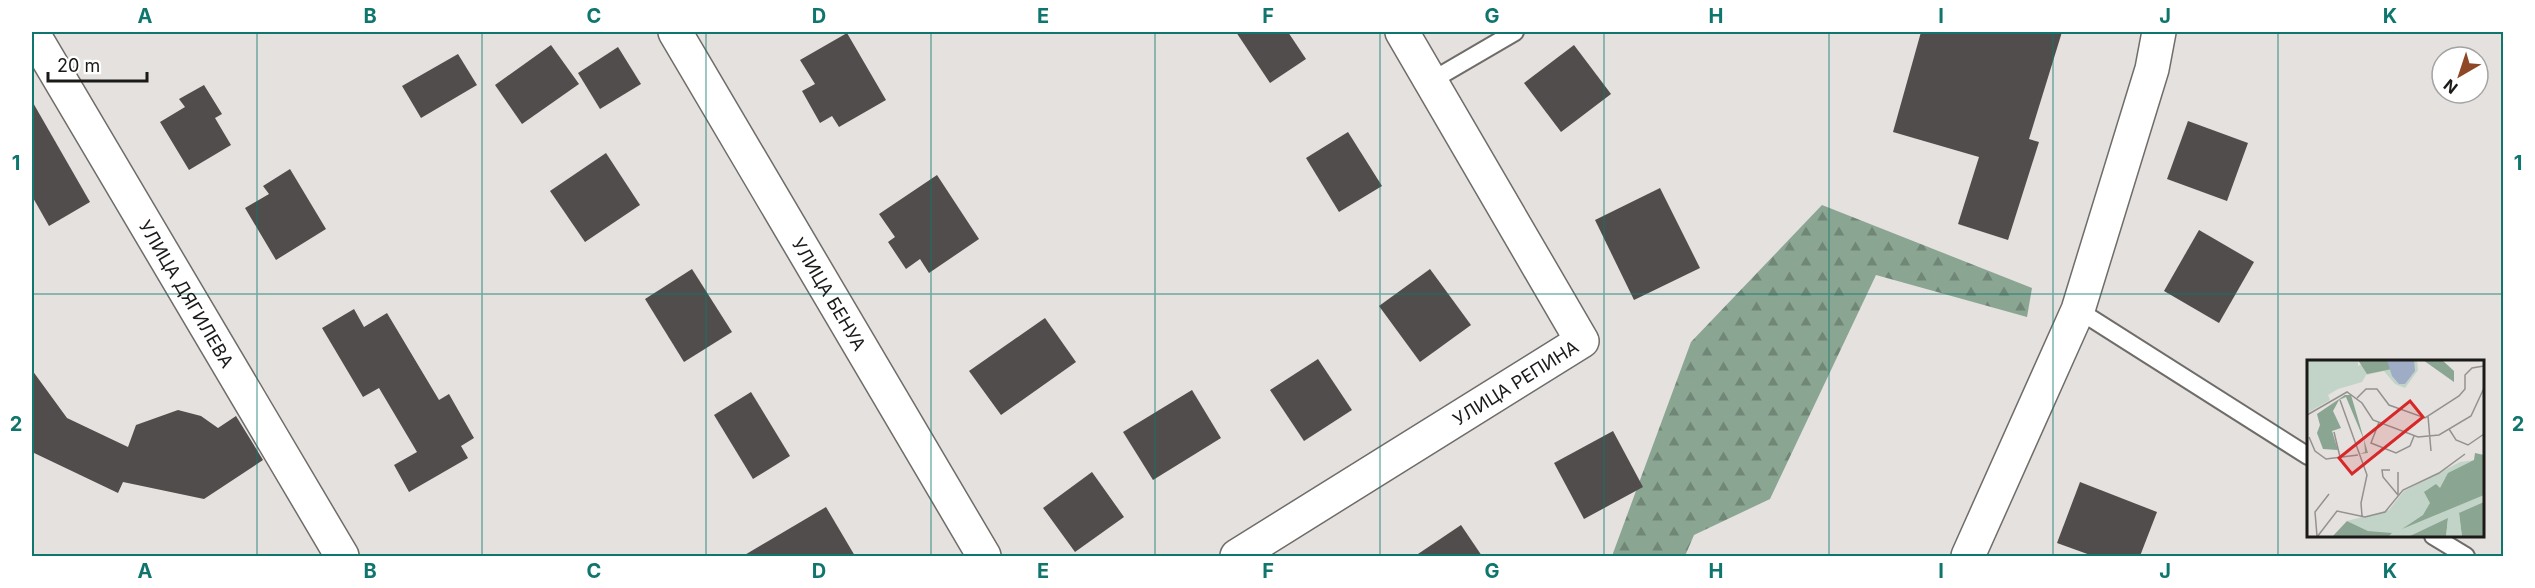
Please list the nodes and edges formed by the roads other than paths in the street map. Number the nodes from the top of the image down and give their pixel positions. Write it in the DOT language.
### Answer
graph roads {
  1 [pos="32,32"];
  2 [pos="675,32"];
  3 [pos="1402,32"];
  4 [pos="1515,32"];
  5 [pos="2159,32"];
  6 [pos="1431,81"];
  7 [pos="2078,310"];
  8 [pos="2307,455"];
  9 [pos="2435,537"];
  10 [pos="342,556"];
  11 [pos="984,556"];
  12 [pos="1237,556"];
  13 [pos="1968,556"];
  14 [pos="2466,556"];
  1 -- 10 [label="street, УЛИЦА ДЯГИЛЕВА"];
  2 -- 11 [label="street, УЛИЦА БЕНУА"];
  3 -- 6 [label="street, УЛИЦА РЕПИНА"];
  4 -- 6 [label="lane"];
  5 -- 7 [label="street"];
  6 -- 12 [label="street, УЛИЦА РЕПИНА"];
  7 -- 8 [label="lane"];
  7 -- 13 [label="street"];
  9 -- 14 [label="lane"];
}
